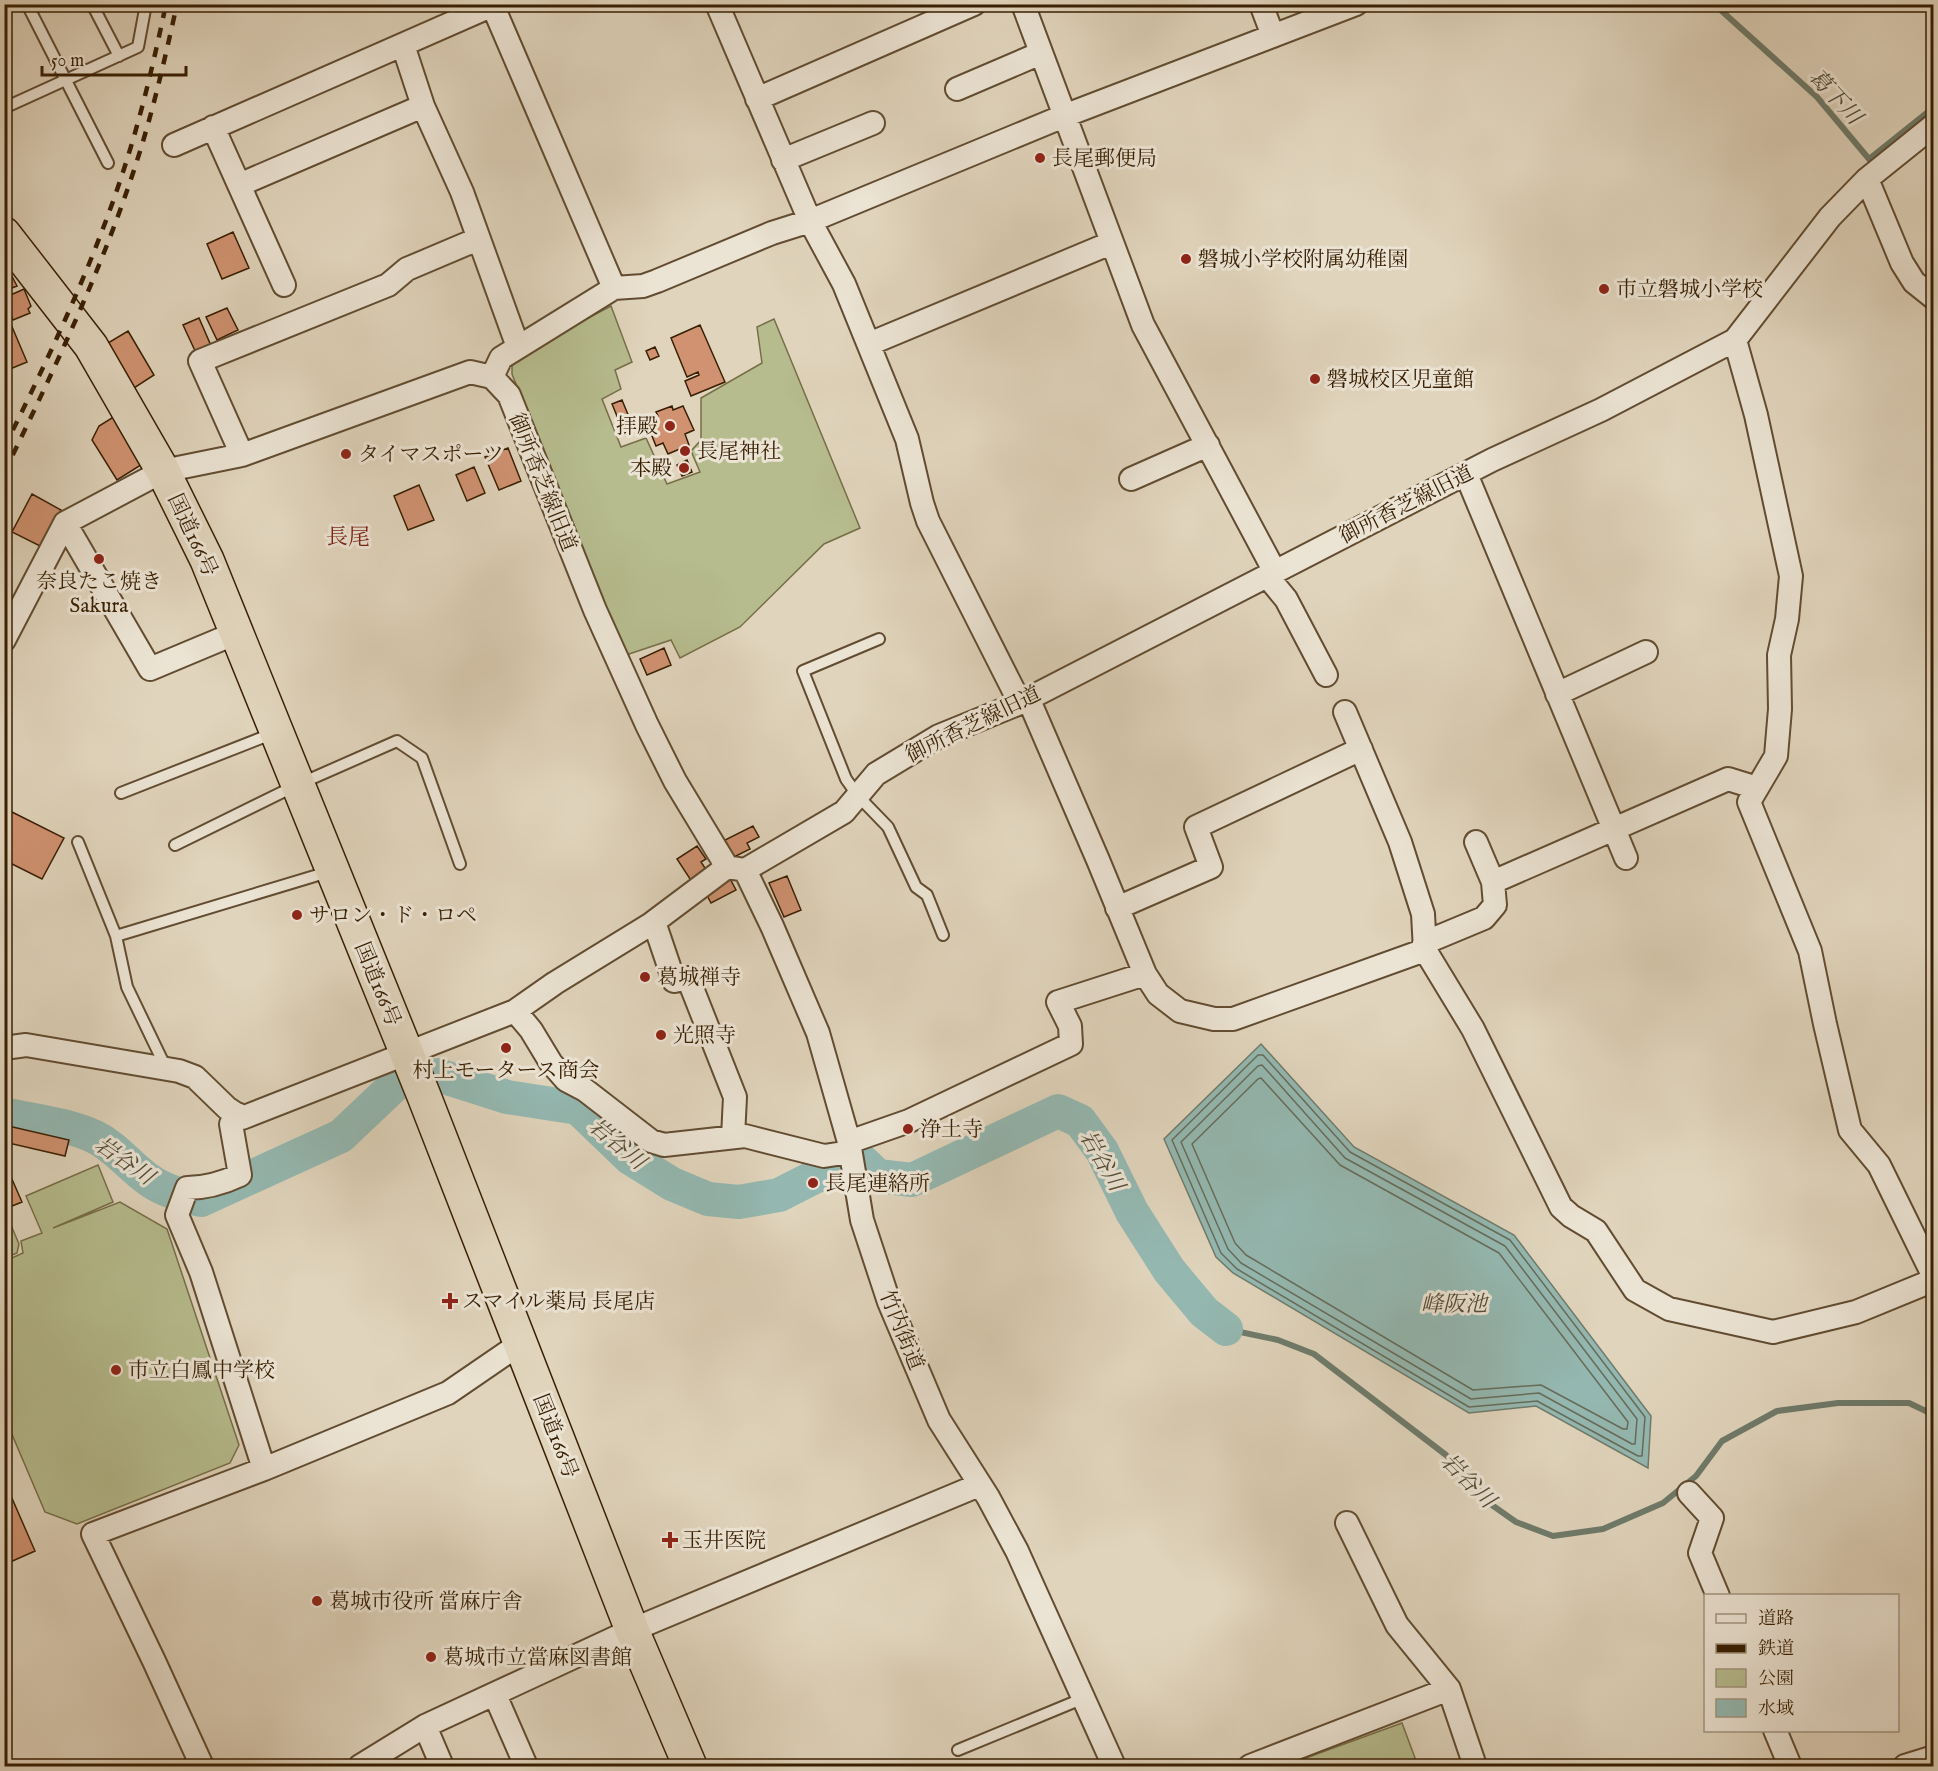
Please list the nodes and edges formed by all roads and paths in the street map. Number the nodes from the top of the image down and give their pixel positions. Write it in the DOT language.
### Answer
graph roads {
  1 [pos="27,4"];
  2 [pos="92,4"];
  3 [pos="146,4"];
  4 [pos="717,4"];
  5 [pos="974,4"];
  6 [pos="1023,4"];
  7 [pos="1261,4"];
  8 [pos="1356,4"];
  9 [pos="493,5"];
  10 [pos="1273,36"];
  11 [pos="403,45"];
  12 [pos="1041,53"];
  13 [pos="119,56"];
  14 [pos="65,80"];
  15 [pos="957,89"];
  16 [pos="757,99"];
  17 [pos="423,106"];
  18 [pos="4,108"];
  19 [pos="1064,116"];
  20 [pos="873,123"];
  21 [pos="1934,125"];
  22 [pos="213,127"];
  23 [pos="174,145"];
  24 [pos="783,160"];
  25 [pos="108,163"];
  26 [pos="1867,179"];
  27 [pos="239,185"];
  28 [pos="810,221"];
  29 [pos="4,234"];
  30 [pos="478,238"];
  31 [pos="1111,243"];
  32 [pos="284,285"];
  33 [pos="614,288"];
  34 [pos="1934,298"];
  35 [pos="1735,340"];
  36 [pos="869,344"];
  37 [pos="518,347"];
  38 [pos="492,377"];
  39 [pos="1208,445"];
  40 [pos="242,455"];
  41 [pos="163,471"];
  42 [pos="1466,474"];
  43 [pos="1131,479"];
  44 [pos="65,523"];
  45 [pos="1271,574"];
  46 [pos="236,633"];
  47 [pos="879,639"];
  48 [pos="4,640"];
  49 [pos="1646,652"];
  50 [pos="1326,675"];
  51 [pos="1557,694"];
  52 [pos="1024,700"];
  53 [pos="1345,712"];
  54 [pos="276,732"];
  55 [pos="1361,749"];
  56 [pos="297,785"];
  57 [pos="1757,788"];
  58 [pos="121,793"];
  59 [pos="858,796"];
  60 [pos="1613,829"];
  61 [pos="78,842"];
  62 [pos="1476,842"];
  63 [pos="175,844"];
  64 [pos="1626,858"];
  65 [pos="460,864"];
  66 [pos="736,869"];
  67 [pos="332,871"];
  68 [pos="1492,882"];
  69 [pos="1117,908"];
  70 [pos="654,922"];
  71 [pos="943,935"];
  72 [pos="116,936"];
  73 [pos="1425,946"];
  74 [pos="1145,974"];
  75 [pos="515,1011"];
  76 [pos="4,1048"];
  77 [pos="406,1052"];
  78 [pos="166,1069"];
  79 [pos="237,1114"];
  80 [pos="734,1137"];
  81 [pos="851,1154"];
  82 [pos="1934,1278"];
  83 [pos="521,1343"];
  84 [pos="264,1469"];
  85 [pos="979,1485"];
  86 [pos="1689,1493"];
  87 [pos="1347,1523"];
  88 [pos="1717,1594"];
  89 [pos="632,1630"];
  90 [pos="1449,1689"];
  91 [pos="495,1695"];
  92 [pos="1084,1698"];
  93 [pos="425,1726"];
  94 [pos="1775,1732"];
  95 [pos="958,1750"];
  96 [pos="1934,1757"];
  97 [pos="202,1767"];
  98 [pos="360,1767"];
  99 [pos="442,1767"];
  100 [pos="526,1767"];
  101 [pos="690,1767"];
  102 [pos="1114,1767"];
  103 [pos="1250,1767"];
  104 [pos="1475,1767"];
  105 [pos="1790,1767"];
  106 [pos="1905,1767"];
  1 -- 14 [label="lane"];
  2 -- 13 [label="lane"];
  3 -- 13 [label="lane"];
  4 -- 16 [label="street"];
  5 -- 16 [label="street"];
  6 -- 12 [label="street"];
  7 -- 10 [label="street"];
  8 -- 10 [label="street"];
  9 -- 11 [label="street"];
  9 -- 33 [label="street"];
  10 -- 19 [label="street"];
  11 -- 17 [label="street"];
  11 -- 22 [label="street"];
  12 -- 15 [label="street"];
  12 -- 19 [label="street"];
  13 -- 14 [label="lane"];
  14 -- 18 [label="lane"];
  14 -- 25 [label="lane"];
  16 -- 24 [label="street"];
  17 -- 27 [label="street"];
  17 -- 30 [label="street"];
  19 -- 28 [label="street"];
  19 -- 31 [label="street"];
  20 -- 24 [label="street"];
  21 -- 26 [label="street, 御所香芝線旧道"];
  22 -- 23 [label="street"];
  22 -- 27 [label="street"];
  24 -- 28 [label="street"];
  26 -- 34 [label="street"];
  26 -- 35 [label="street, 御所香芝線旧道"];
  27 -- 32 [label="street"];
  28 -- 33 [label="street"];
  28 -- 36 [label="street"];
  29 -- 41 [label="highway, 国道166号"];
  30 -- 37 [label="street"];
  30 -- 40 [label="street"];
  31 -- 36 [label="street"];
  31 -- 39 [label="street"];
  33 -- 37 [label="street"];
  35 -- 42 [label="street, 御所香芝線旧道"];
  35 -- 57 [label="street"];
  36 -- 52 [label="street"];
  37 -- 38 [label="street"];
  38 -- 40 [label="street"];
  38 -- 66 [label="street, 御所香芝線旧道"];
  39 -- 43 [label="street"];
  39 -- 45 [label="street"];
  40 -- 41 [label="street"];
  41 -- 44 [label="street"];
  41 -- 46 [label="highway, 国道166号"];
  42 -- 45 [label="street, 御所香芝線旧道"];
  42 -- 51 [label="street"];
  44 -- 46 [label="street"];
  44 -- 48 [label="street"];
  45 -- 50 [label="street"];
  45 -- 52 [label="street, 御所香芝線旧道"];
  46 -- 54 [label="highway, 国道166号"];
  47 -- 59 [label="lane"];
  49 -- 51 [label="street"];
  51 -- 60 [label="street"];
  52 -- 59 [label="street, 御所香芝線旧道"];
  52 -- 69 [label="street"];
  53 -- 55 [label="street"];
  54 -- 56 [label="highway, 国道166号"];
  54 -- 58 [label="lane"];
  55 -- 69 [label="street"];
  55 -- 73 [label="street"];
  56 -- 63 [label="lane"];
  56 -- 65 [label="lane"];
  56 -- 67 [label="highway, 国道166号"];
  57 -- 60 [label="street"];
  57 -- 82 [label="street"];
  59 -- 66 [label="street, 御所香芝線旧道"];
  59 -- 71 [label="lane"];
  60 -- 64 [label="street"];
  60 -- 68 [label="street"];
  61 -- 72 [label="lane"];
  62 -- 68 [label="street"];
  66 -- 70 [label="street"];
  66 -- 81 [label="street, 竹内街道"];
  67 -- 72 [label="lane"];
  67 -- 77 [label="highway, 国道166号"];
  68 -- 73 [label="street"];
  69 -- 74 [label="street"];
  70 -- 75 [label="street"];
  70 -- 80 [label="street"];
  72 -- 78 [label="lane"];
  73 -- 74 [label="street"];
  73 -- 82 [label="street"];
  74 -- 81 [label="street"];
  75 -- 77 [label="street"];
  75 -- 80 [label="street"];
  76 -- 78 [label="street"];
  77 -- 79 [label="street"];
  77 -- 83 [label="highway, 国道166号"];
  78 -- 79 [label="street"];
  79 -- 84 [label="street"];
  80 -- 81 [label="street"];
  81 -- 85 [label="street, 竹内街道"];
  83 -- 84 [label="street"];
  83 -- 89 [label="highway, 国道166号"];
  84 -- 97 [label="street"];
  85 -- 89 [label="street"];
  85 -- 92 [label="street, 竹内街道"];
  86 -- 88 [label="street"];
  87 -- 90 [label="street"];
  89 -- 91 [label="street"];
  89 -- 101 [label="highway, 国道166号"];
  90 -- 103 [label="street"];
  90 -- 104 [label="street"];
  91 -- 93 [label="street"];
  91 -- 100 [label="street"];
  92 -- 95 [label="lane"];
  92 -- 102 [label="street, 竹内街道"];
  93 -- 98 [label="street"];
  93 -- 99 [label="street"];
  94 -- 105 [label="street"];
  96 -- 106 [label="street"];
}
